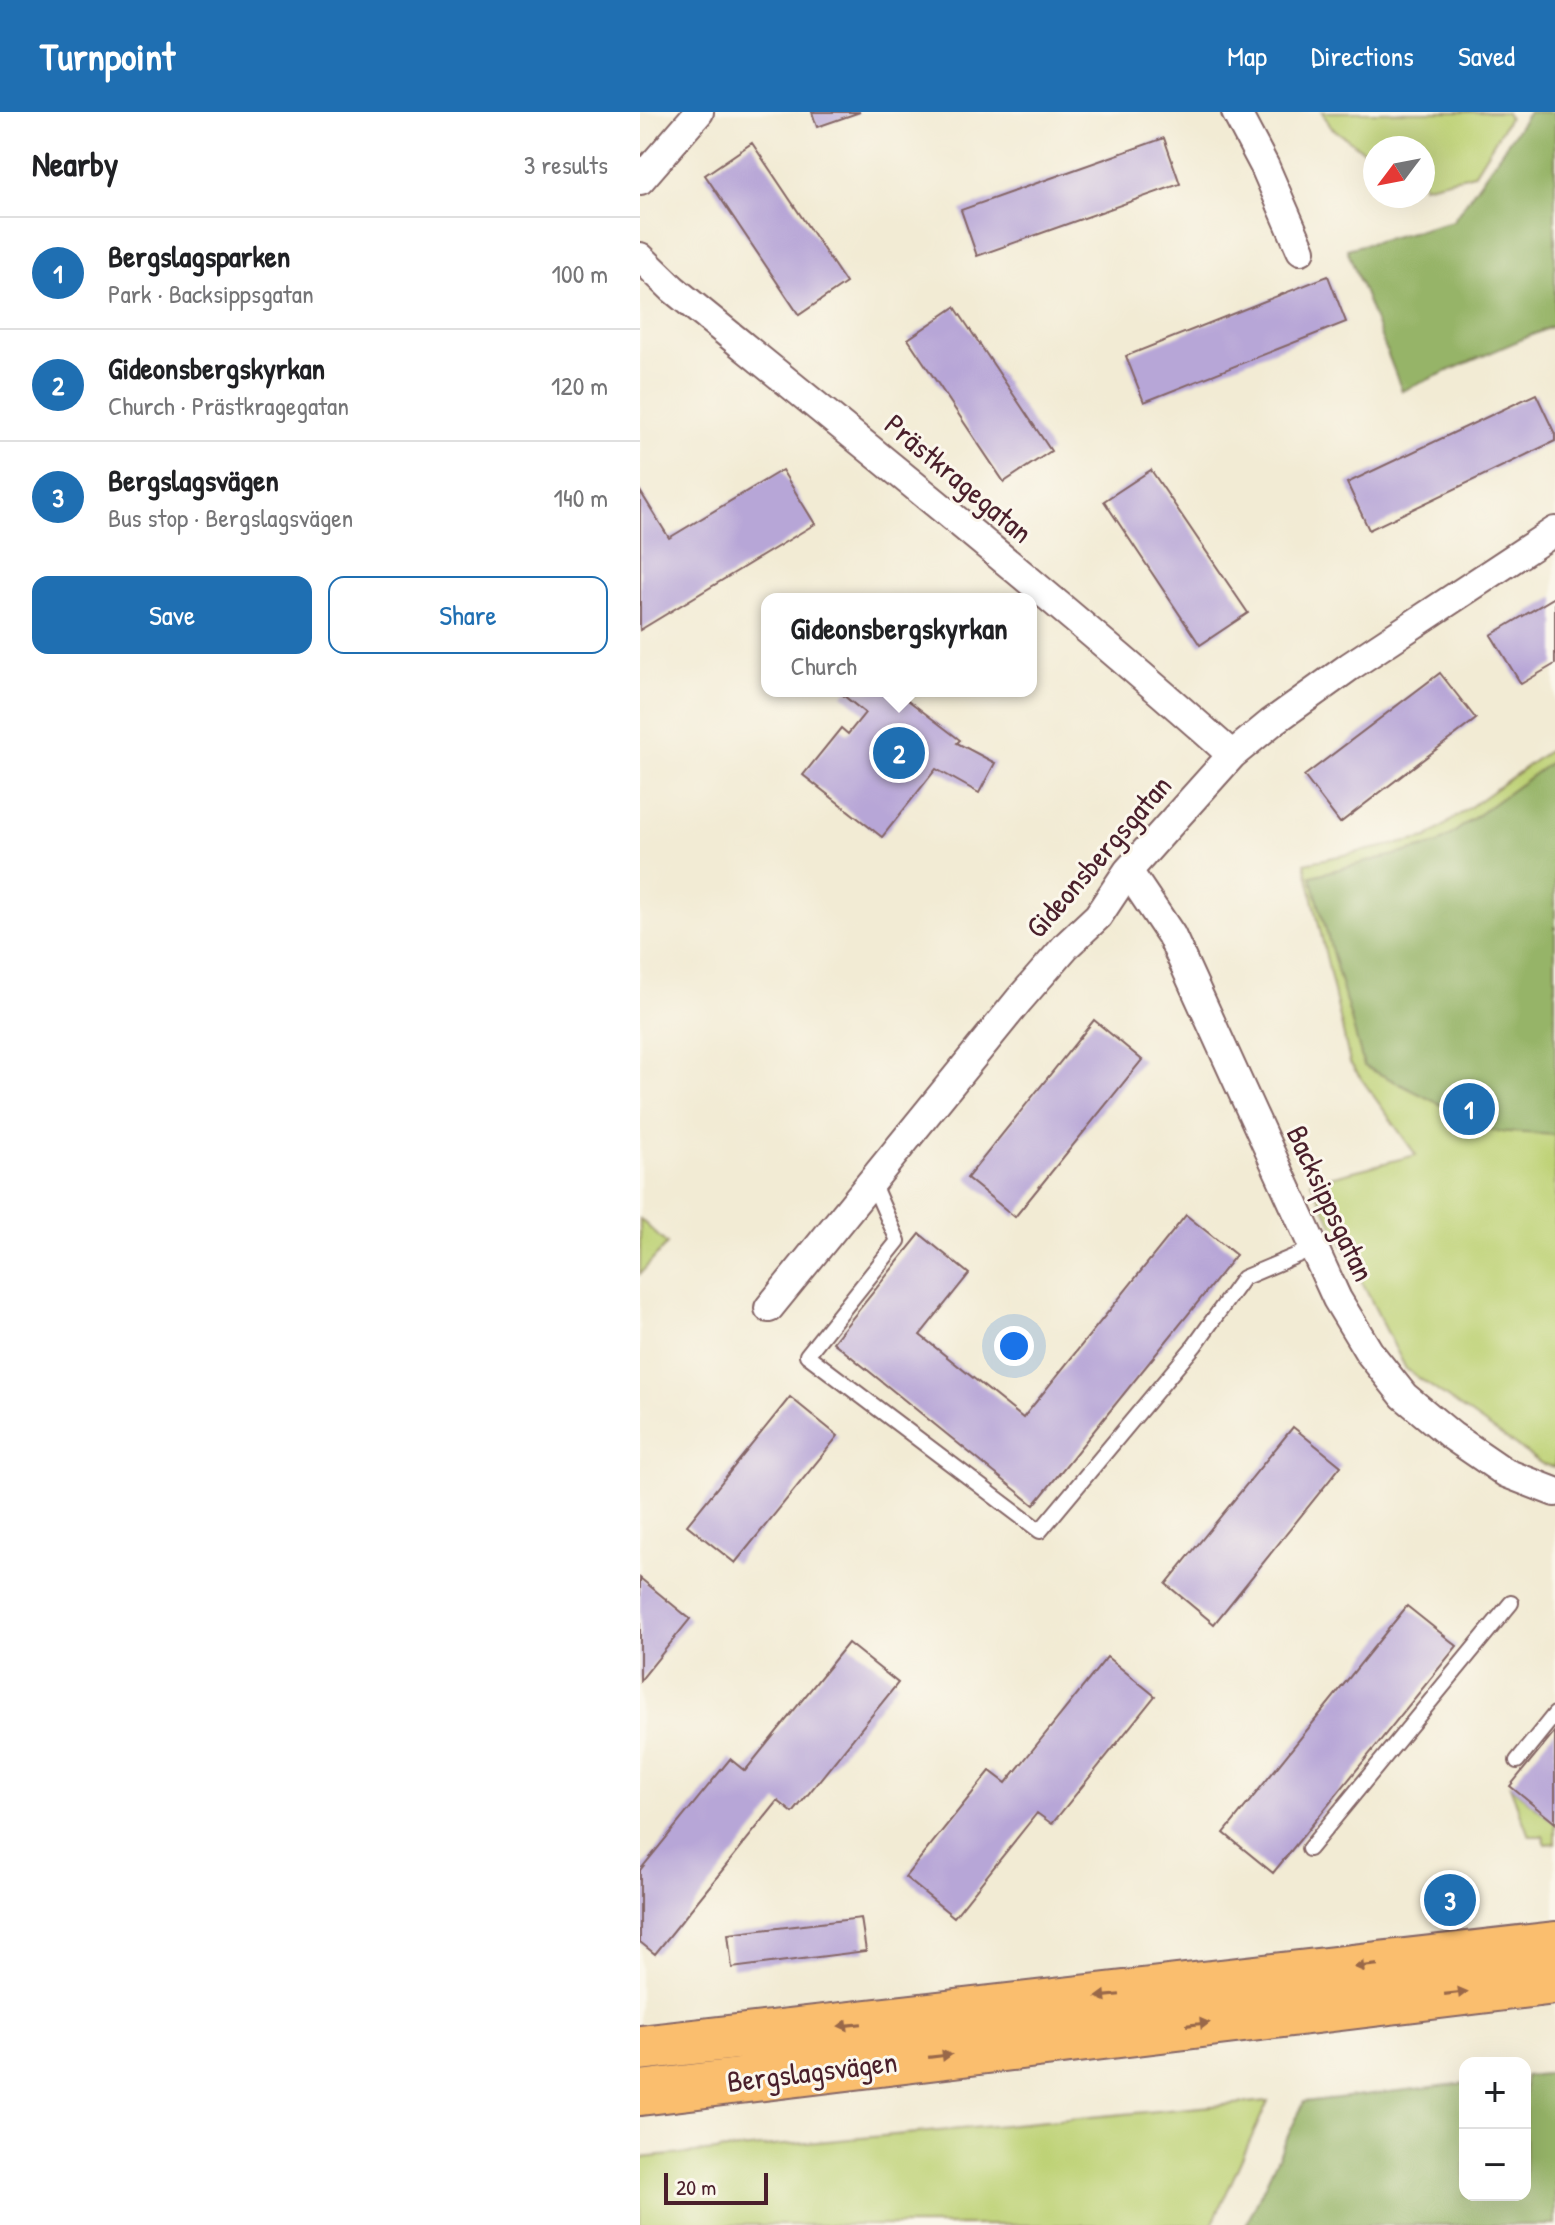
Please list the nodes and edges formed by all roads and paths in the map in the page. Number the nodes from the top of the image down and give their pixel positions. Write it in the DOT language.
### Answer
graph roads {
  1 [pos="699,112"];
  2 [pos="1236,112"];
  3 [pos="640,180"];
  4 [pos="1301,250"];
  5 [pos="640,257"];
  6 [pos="1555,531"];
  7 [pos="1232,755"];
  8 [pos="1128,871"];
  9 [pos="872,1182"];
  10 [pos="1314,1248"];
  11 [pos="769,1308"];
  12 [pos="1555,1492"];
  13 [pos="1511,1603"];
  14 [pos="1555,1714"];
  15 [pos="1517,1761"];
  16 [pos="1309,1849"];
  17 [pos="1555,1944"];
  18 [pos="1555,1982"];
  19 [pos="640,2048"];
  20 [pos="640,2093"];
  1 -- 3 [label="street"];
  2 -- 4 [label="street"];
  5 -- 7 [label="street, Prästkragegatan"];
  6 -- 7 [label="street, Gideonsbergsgatan"];
  7 -- 8 [label="street, Gideonsbergsgatan"];
  8 -- 9 [label="street, Gideonsbergsgatan"];
  8 -- 10 [label="street, Backsippsgatan"];
  9 -- 10 [label="lane"];
  9 -- 11 [label="street, Gideonsbergsgatan"];
  10 -- 12 [label="street, Backsippsgatan"];
  13 -- 16 [label="lane"];
  14 -- 15 [label="lane"];
  17 -- 19 [label="highway, Bergslagsvägen, one-way"];
  20 -- 18 [label="highway, Bergslagsvägen, one-way"];
}
